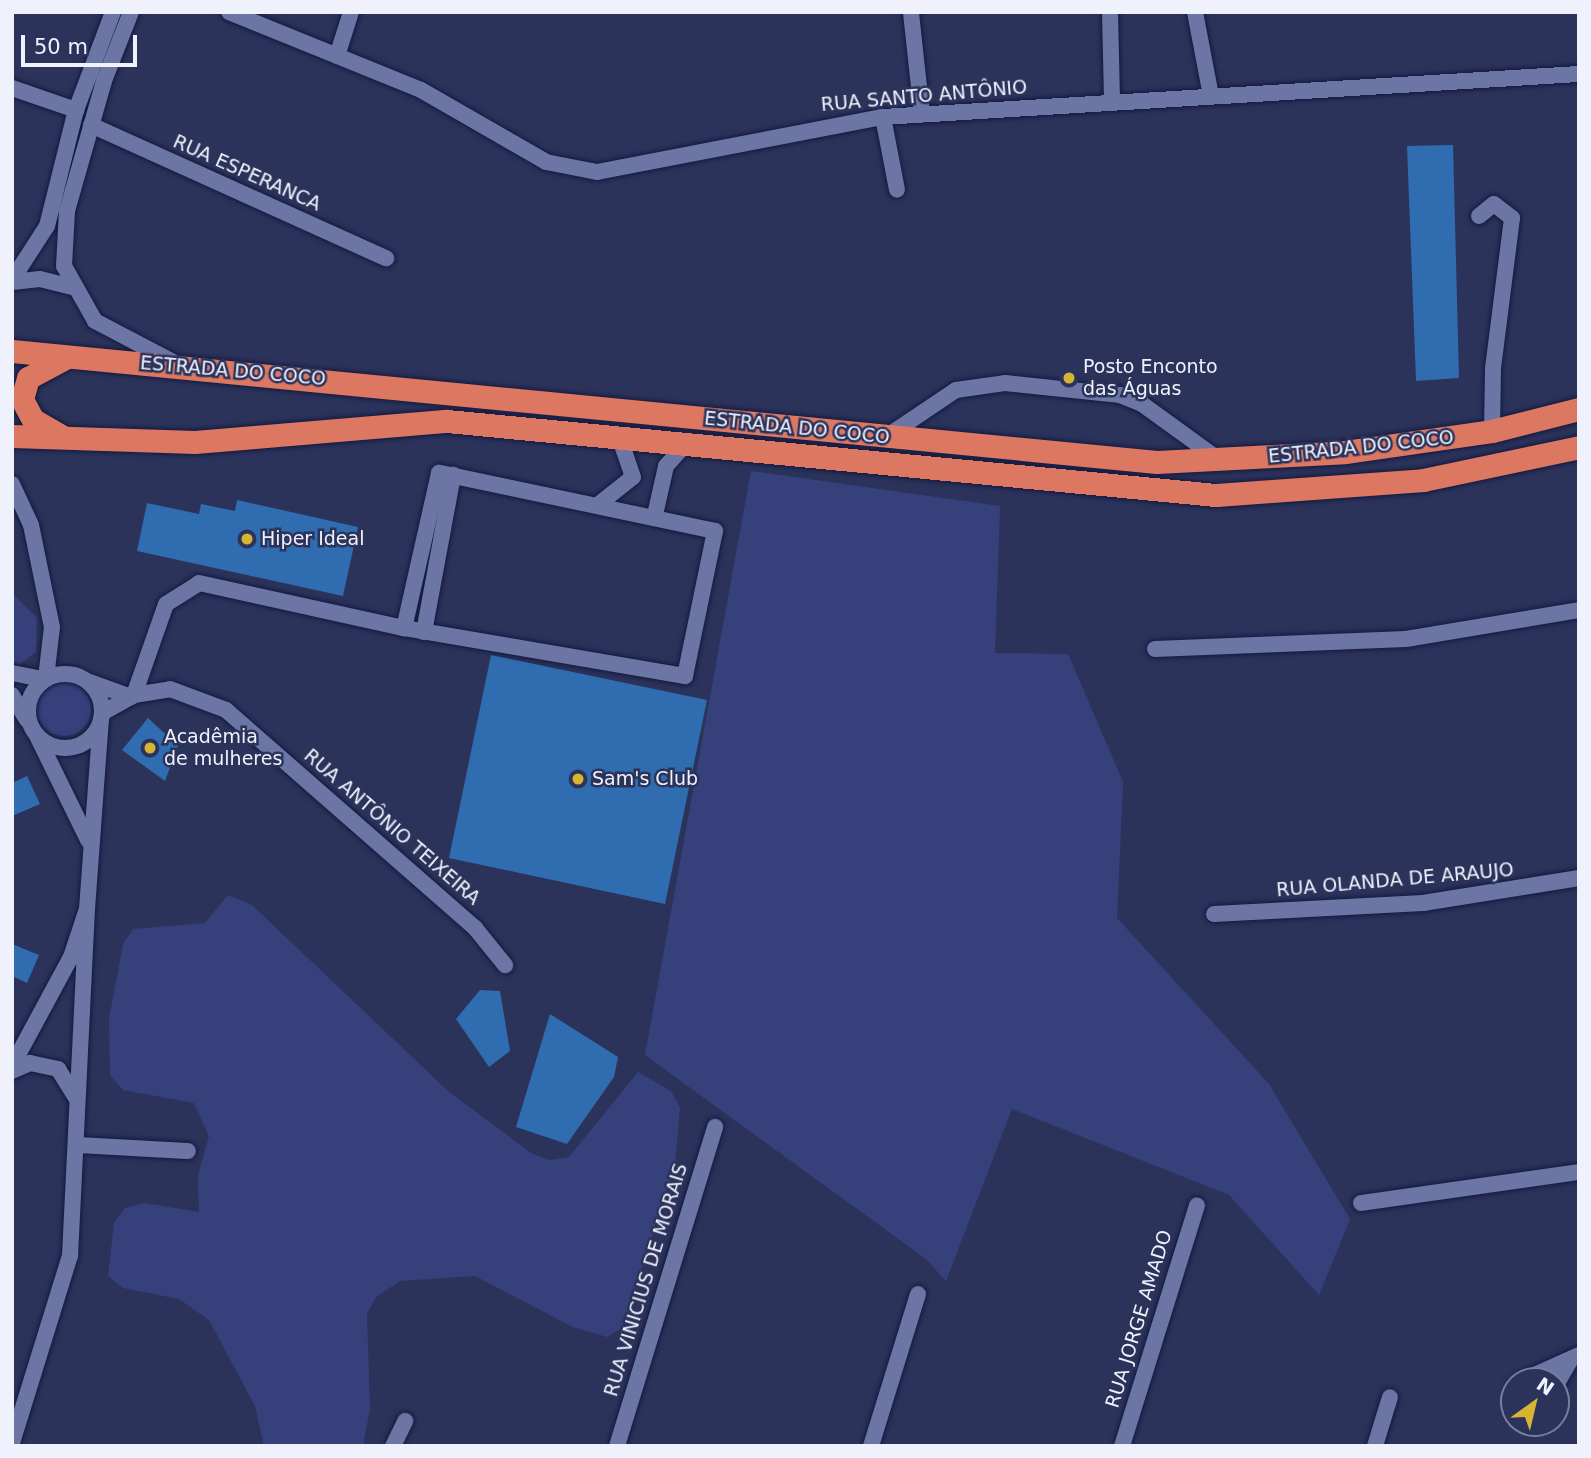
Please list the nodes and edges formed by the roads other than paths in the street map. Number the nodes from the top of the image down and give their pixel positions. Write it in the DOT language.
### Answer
graph roads {
  1 [pos="113,12"];
  2 [pos="131,12"];
  3 [pos="229,12"];
  4 [pos="351,12"];
  5 [pos="911,12"];
  6 [pos="1110,12"];
  7 [pos="1195,12"];
  8 [pos="337,56"];
  9 [pos="1579,74"];
  10 [pos="12,88"];
  11 [pos="1210,96"];
  12 [pos="1112,103"];
  13 [pos="76,110"];
  14 [pos="922,114"];
  15 [pos="883,117"];
  16 [pos="91,125"];
  17 [pos="897,190"];
  18 [pos="1479,216"];
  19 [pos="386,258"];
  20 [pos="12,281"];
  21 [pos="71,287"];
  22 [pos="12,351"];
  23 [pos="68,357"];
  24 [pos="181,366"];
  25 [pos="1579,409"];
  26 [pos="1492,431"];
  27 [pos="12,436"];
  28 [pos="886,438"];
  29 [pos="620,440"];
  30 [pos="74,442"];
  31 [pos="683,447"];
  32 [pos="1579,447"];
  33 [pos="1218,459"];
  34 [pos="453,475"];
  35 [pos="12,484"];
  36 [pos="599,504"];
  37 [pos="427,512"];
  38 [pos="654,514"];
  39 [pos="445,515"];
  40 [pos="420,548"];
  41 [pos="438,551"];
  42 [pos="412,584"];
  43 [pos="431,588"];
  44 [pos="1579,610"];
  45 [pos="404,628"];
  46 [pos="424,632"];
  47 [pos="1155,649"];
  48 [pos="12,673"];
  49 [pos="45,679"];
  50 [pos="87,681"];
  51 [pos="12,695"];
  52 [pos="132,696"];
  53 [pos="102,717"];
  54 [pos="33,730"];
  55 [pos="89,844"];
  56 [pos="1579,878"];
  57 [pos="87,909"];
  58 [pos="1214,914"];
  59 [pos="505,965"];
  60 [pos="12,1069"];
  61 [pos="79,1109"];
  62 [pos="715,1127"];
  63 [pos="77,1145"];
  64 [pos="188,1151"];
  65 [pos="1579,1172"];
  66 [pos="1361,1203"];
  67 [pos="1197,1205"];
  68 [pos="918,1294"];
  69 [pos="1575,1357"];
  70 [pos="1552,1367"];
  71 [pos="1390,1397"];
  72 [pos="405,1421"];
  73 [pos="12,1443"];
  74 [pos="393,1446"];
  75 [pos="617,1446"];
  76 [pos="871,1446"];
  77 [pos="1122,1446"];
  78 [pos="1375,1446"];
  1 -- 13 [label="street"];
  2 -- 16 [label="street"];
  3 -- 8 [label="street, RUA SANTO ANTÔNIO"];
  4 -- 8 [label="street"];
  5 -- 14 [label="street"];
  6 -- 12 [label="street"];
  7 -- 11 [label="street"];
  8 -- 15 [label="street, RUA SANTO ANTÔNIO"];
  9 -- 11 [label="street, RUA SANTO ANTÔNIO"];
  10 -- 13 [label="street"];
  11 -- 12 [label="street, RUA SANTO ANTÔNIO"];
  12 -- 14 [label="street, RUA SANTO ANTÔNIO"];
  13 -- 20 [label="street"];
  14 -- 15 [label="street, RUA SANTO ANTÔNIO"];
  15 -- 17 [label="street"];
  16 -- 19 [label="street, RUA ESPERANCA"];
  16 -- 21 [label="street"];
  18 -- 26 [label="street"];
  20 -- 21 [label="street"];
  21 -- 24 [label="street"];
  22 -- 23 [label="highway, ESTRADA DO COCO"];
  23 -- 24 [label="highway, ESTRADA DO COCO"];
  23 -- 30 [label="highway"];
  24 -- 28 [label="highway, ESTRADA DO COCO"];
  25 -- 26 [label="highway, ESTRADA DO COCO"];
  26 -- 33 [label="highway, ESTRADA DO COCO"];
  27 -- 30 [label="highway, ESTRADA DO COCO"];
  28 -- 33 [label="highway, ESTRADA DO COCO"];
  28 -- 33 [label="street"];
  29 -- 30 [label="highway, ESTRADA DO COCO"];
  29 -- 31 [label="highway, ESTRADA DO COCO"];
  29 -- 36 [label="street"];
  31 -- 32 [label="highway, ESTRADA DO COCO"];
  31 -- 38 [label="street"];
  34 -- 36 [label="street"];
  34 -- 37 [label="street"];
  34 -- 39 [label="street"];
  35 -- 49 [label="street"];
  36 -- 38 [label="street"];
  37 -- 39 [label="street"];
  37 -- 40 [label="street"];
  38 -- 46 [label="street"];
  39 -- 41 [label="street"];
  40 -- 41 [label="street"];
  40 -- 42 [label="street"];
  41 -- 43 [label="street"];
  42 -- 43 [label="street"];
  42 -- 45 [label="street"];
  43 -- 46 [label="street"];
  44 -- 47 [label="street"];
  45 -- 46 [label="street"];
  45 -- 52 [label="street"];
  48 -- 49 [label="street"];
  49 -- 50 [label="street"];
  49 -- 54 [label="street"];
  50 -- 52 [label="street, RUA ANTÔNIO TEIXEIRA"];
  50 -- 53 [label="street"];
  51 -- 54 [label="street"];
  52 -- 53 [label="street, RUA ANTÔNIO TEIXEIRA"];
  52 -- 59 [label="street, RUA ANTÔNIO TEIXEIRA"];
  53 -- 54 [label="street"];
  53 -- 55 [label="street"];
  54 -- 55 [label="street"];
  55 -- 57 [label="street"];
  56 -- 58 [label="street, RUA OLANDA DE ARAUJO"];
  57 -- 60 [label="street"];
  57 -- 61 [label="street"];
  60 -- 61 [label="street"];
  61 -- 63 [label="street"];
  62 -- 75 [label="street, RUA VINICIUS DE MORAIS"];
  63 -- 64 [label="street"];
  63 -- 73 [label="street"];
  65 -- 66 [label="street"];
  67 -- 77 [label="street, RUA JORGE AMADO"];
  68 -- 76 [label="street"];
  69 -- 70 [label="street"];
  71 -- 78 [label="street"];
  72 -- 74 [label="street"];
}
